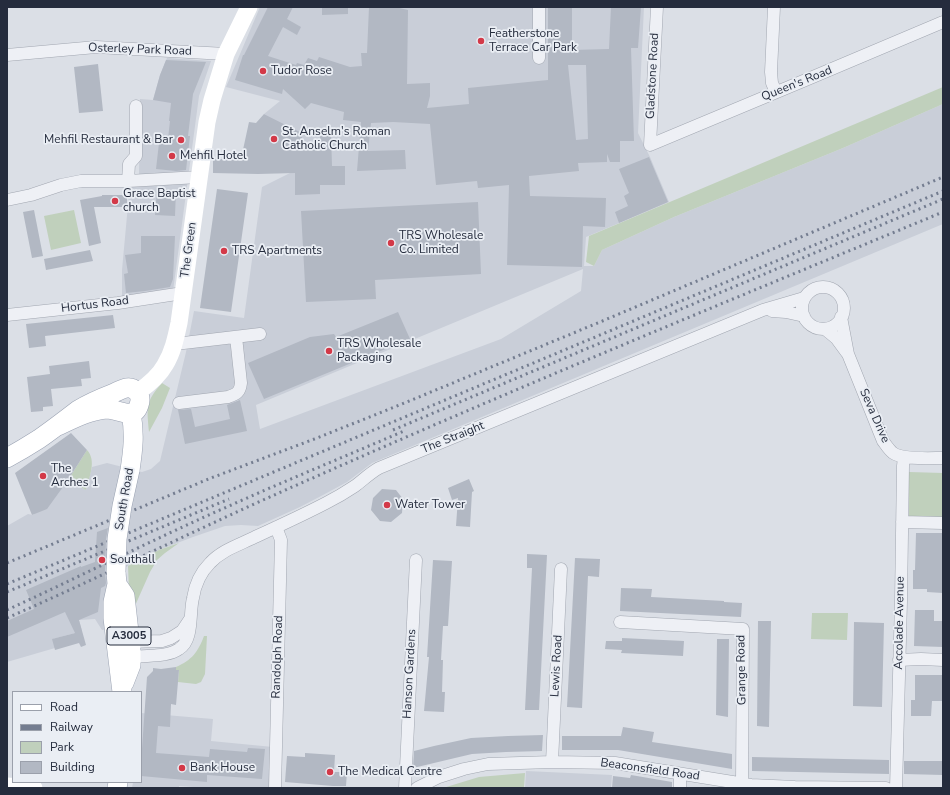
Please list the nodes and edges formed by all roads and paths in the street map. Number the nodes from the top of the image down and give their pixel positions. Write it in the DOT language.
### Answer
graph roads {
  1 [pos="249,7"];
  2 [pos="539,7"];
  3 [pos="657,7"];
  4 [pos="774,7"];
  5 [pos="943,22"];
  6 [pos="226,54"];
  7 [pos="7,55"];
  8 [pos="538,58"];
  9 [pos="776,92"];
  10 [pos="136,106"];
  11 [pos="650,145"];
  12 [pos="199,177"];
  13 [pos="128,181"];
  14 [pos="7,200"];
  15 [pos="183,293"];
  16 [pos="804,298"];
  17 [pos="763,310"];
  18 [pos="7,315"];
  19 [pos="804,316"];
  20 [pos="841,317"];
  21 [pos="825,328"];
  22 [pos="260,334"];
  23 [pos="236,337"];
  24 [pos="175,344"];
  25 [pos="848,354"];
  26 [pos="117,392"];
  27 [pos="138,392"];
  28 [pos="179,403"];
  29 [pos="125,412"];
  30 [pos="58,426"];
  31 [pos="904,457"];
  32 [pos="7,458"];
  33 [pos="943,458"];
  34 [pos="902,522"];
  35 [pos="943,524"];
  36 [pos="276,527"];
  37 [pos="416,560"];
  38 [pos="561,569"];
  39 [pos="117,578"];
  40 [pos="190,619"];
  41 [pos="620,622"];
  42 [pos="126,657"];
  43 [pos="899,660"];
  44 [pos="943,660"];
  45 [pos="122,690"];
  46 [pos="552,762"];
  47 [pos="680,774"];
  48 [pos="742,783"];
  49 [pos="7,786"];
  50 [pos="34,788"];
  51 [pos="275,788"];
  52 [pos="405,788"];
  53 [pos="417,788"];
  54 [pos="680,788"];
  55 [pos="795,788"];
  56 [pos="886,788"];
  57 [pos="896,788"];
  1 -- 6 [label="street, The Green"];
  2 -- 8 [label="street"];
  3 -- 11 [label="street, Gladstone Road"];
  4 -- 9 [label="street"];
  5 -- 9 [label="street, Queen's Road"];
  6 -- 7 [label="street, Osterley Park Road"];
  6 -- 12 [label="street, The Green"];
  9 -- 11 [label="street, Queen's Road"];
  10 -- 13 [label="street"];
  12 -- 13 [label="street"];
  12 -- 15 [label="street, The Green"];
  13 -- 14 [label="street"];
  15 -- 18 [label="street, Hortus Road"];
  15 -- 24 [label="street, The Green"];
  16 -- 17 [label="street, The Straight"];
  16 -- 19 [label="street"];
  16 -- 20 [label="street"];
  17 -- 19 [label="street, The Straight"];
  17 -- 36 [label="street, The Straight"];
  19 -- 21 [label="street"];
  20 -- 21 [label="street"];
  20 -- 25 [label="street, Seva Drive"];
  21 -- 25 [label="street, Seva Drive"];
  22 -- 23 [label="street"];
  23 -- 24 [label="street"];
  23 -- 28 [label="street"];
  24 -- 27 [label="street, The Green"];
  25 -- 31 [label="street, Seva Drive"];
  26 -- 27 [label="main road"];
  26 -- 29 [label="main road, A3005"];
  26 -- 30 [label="main road"];
  27 -- 29 [label="main road"];
  29 -- 30 [label="main road"];
  29 -- 39 [label="main road, South Road / A3005, bridge"];
  30 -- 32 [label="main road"];
  31 -- 33 [label="street"];
  31 -- 34 [label="street, Accolade Avenue"];
  34 -- 35 [label="street"];
  34 -- 43 [label="street, Accolade Avenue"];
  36 -- 40 [label="street, The Straight"];
  36 -- 51 [label="street, Randolph Road"];
  37 -- 52 [label="street, Hanson Gardens"];
  38 -- 46 [label="street, Lewis Road"];
  39 -- 42 [label="main road, South Road / A3005"];
  39 -- 42 [label="main road, South Road / A3005"];
  40 -- 42 [label="street"];
  40 -- 42 [label="street, The Straight"];
  41 -- 48 [label="street, Grange Road"];
  42 -- 45 [label="main road, South Road / A3005"];
  43 -- 44 [label="street"];
  43 -- 57 [label="street, Accolade Avenue"];
  46 -- 47 [label="street, Beaconsfield Road"];
  46 -- 53 [label="street, Beaconsfield Road"];
  47 -- 48 [label="street, Beaconsfield Road"];
  47 -- 54 [label="street"];
  48 -- 55 [label="street, Beaconsfield Road"];
  49 -- 50 [label="street"];
  55 -- 56 [label="street, Beaconsfield Road"];
}
